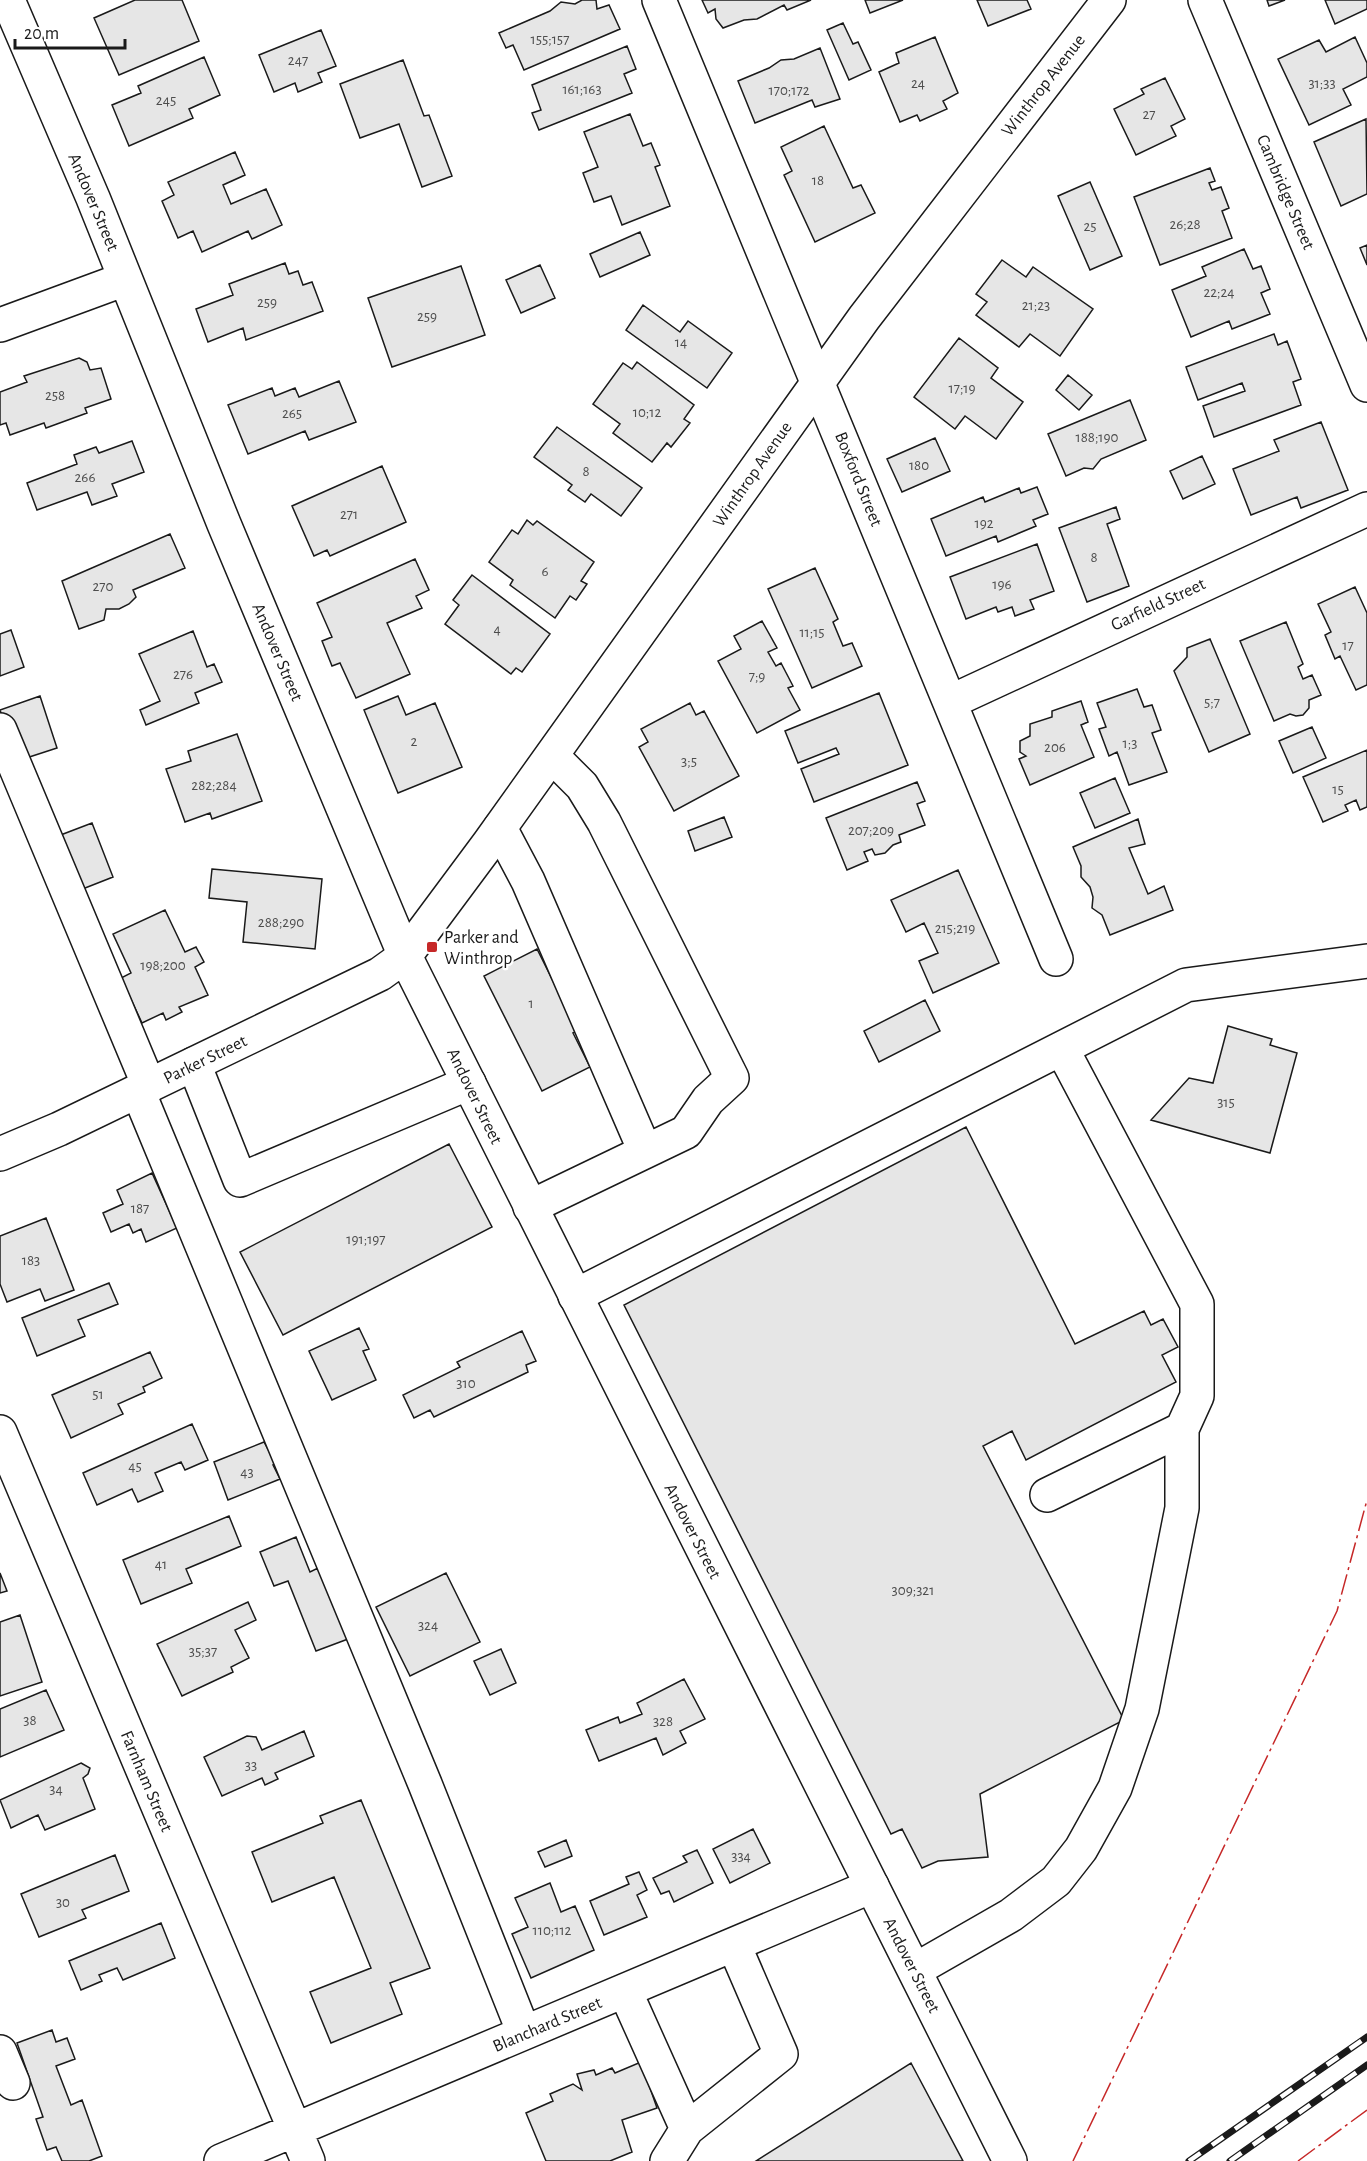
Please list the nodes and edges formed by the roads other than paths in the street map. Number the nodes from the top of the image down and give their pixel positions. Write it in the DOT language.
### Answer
graph roads {
  1 [pos="8,0"];
  2 [pos="659,0"];
  3 [pos="1109,0"];
  4 [pos="1205,0"];
  5 [pos="125,279"];
  6 [pos="0,325"];
  7 [pos="819,381"];
  8 [pos="1367,385"];
  9 [pos="1367,509"];
  10 [pos="950,702"];
  11 [pos="0,730"];
  12 [pos="552,756"];
  13 [pos="500,828"];
  14 [pos="405,956"];
  15 [pos="1056,959"];
  16 [pos="1367,961"];
  17 [pos="1062,1049"];
  18 [pos="194,1064"];
  19 [pos="469,1083"];
  20 [pos="143,1088"];
  21 [pos="645,1152"];
  22 [pos="0,1154"];
  23 [pos="530,1207"];
  24 [pos="575,1296"];
  25 [pos="1182,1430"];
  26 [pos="0,1432"];
  27 [pos="1047,1495"];
  28 [pos="872,1886"];
  29 [pos="734,1945"];
  30 [pos="915,1970"];
  31 [pos="625,1991"];
  32 [pos="524,2033"];
  33 [pos="0,2052"];
  34 [pos="13,2083"];
  35 [pos="687,2129"];
  36 [pos="295,2130"];
  37 [pos="221,2161"];
  38 [pos="308,2161"];
  39 [pos="667,2161"];
  40 [pos="1010,2161"];
  1 -- 5 [label="street, Andover Street"];
  2 -- 7 [label="street, Boxford Street"];
  3 -- 7 [label="street, Winthrop Avenue"];
  4 -- 8 [label="street, Cambridge Street"];
  5 -- 6 [label="street"];
  5 -- 14 [label="street, Andover Street"];
  7 -- 10 [label="street, Boxford Street"];
  7 -- 12 [label="street, Winthrop Avenue"];
  9 -- 10 [label="street, Garfield Street"];
  10 -- 15 [label="street, Boxford Street"];
  11 -- 20 [label="street"];
  12 -- 13 [label="street, Winthrop Avenue"];
  12 -- 21 [label="street"];
  13 -- 14 [label="street, Winthrop Avenue"];
  13 -- 21 [label="street"];
  14 -- 18 [label="street, Parker Street"];
  14 -- 19 [label="street, Andover Street"];
  16 -- 17 [label="street"];
  17 -- 24 [label="street"];
  17 -- 25 [label="street"];
  18 -- 19 [label="street"];
  18 -- 20 [label="street, Parker Street"];
  19 -- 23 [label="street, Andover Street"];
  20 -- 22 [label="street, Parker Street"];
  20 -- 32 [label="street"];
  21 -- 23 [label="street"];
  23 -- 24 [label="street, Andover Street"];
  24 -- 28 [label="street, Andover Street"];
  25 -- 27 [label="street"];
  25 -- 30 [label="street"];
  26 -- 36 [label="street, Farnham Street"];
  28 -- 29 [label="street, Blanchard Street"];
  28 -- 30 [label="street, Andover Street"];
  29 -- 31 [label="street, Blanchard Street"];
  29 -- 35 [label="street"];
  30 -- 40 [label="street, Andover Street"];
  31 -- 32 [label="street, Blanchard Street"];
  31 -- 35 [label="street"];
  32 -- 36 [label="street, Blanchard Street"];
  33 -- 34 [label="street"];
  35 -- 39 [label="street"];
  36 -- 37 [label="street, Blanchard Street"];
  36 -- 38 [label="street, Farnham Street"];
}
